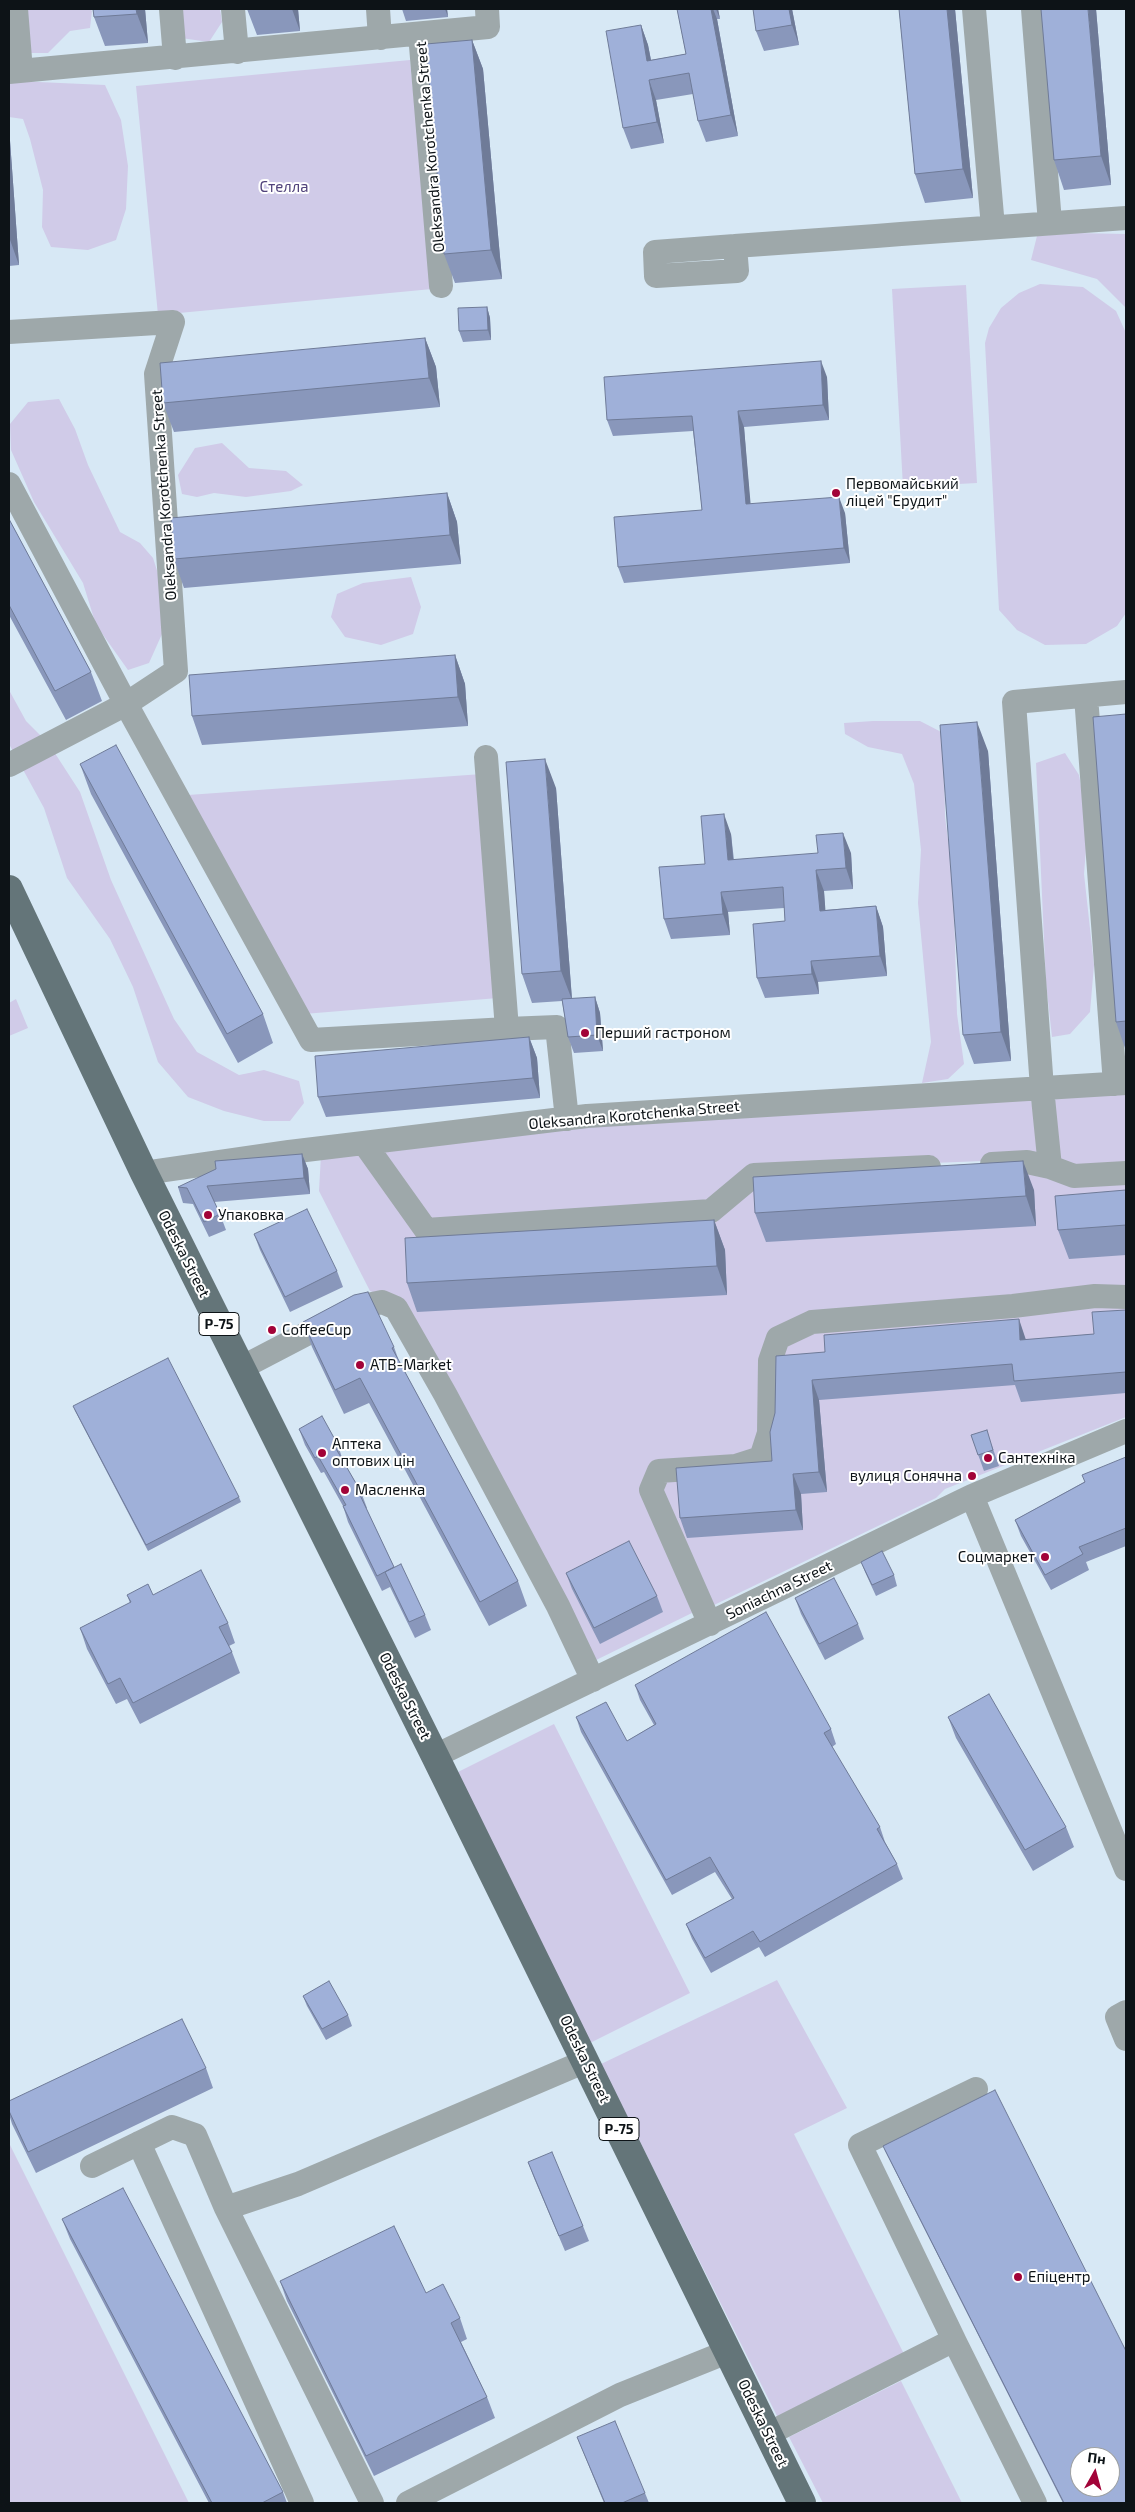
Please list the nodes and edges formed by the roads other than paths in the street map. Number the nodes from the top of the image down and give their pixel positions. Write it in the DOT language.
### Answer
graph roads {
  1 [pos="16,9"];
  2 [pos="171,9"];
  3 [pos="233,9"];
  4 [pos="378,9"];
  5 [pos="487,9"];
  6 [pos="974,9"];
  7 [pos="1032,9"];
  8 [pos="420,34"];
  9 [pos="380,38"];
  10 [pos="236,52"];
  11 [pos="175,58"];
  12 [pos="15,72"];
  13 [pos="1126,218"];
  14 [pos="1050,223"];
  15 [pos="993,227"];
  16 [pos="735,246"];
  17 [pos="441,286"];
  18 [pos="9,332"];
  19 [pos="9,484"];
  20 [pos="1126,692"];
  21 [pos="1086,696"];
  22 [pos="126,704"];
  23 [pos="486,757"];
  24 [pos="9,765"];
  25 [pos="9,889"];
  26 [pos="507,1029"];
  27 [pos="1120,1083"];
  28 [pos="1042,1088"];
  29 [pos="567,1119"];
  30 [pos="364,1143"];
  31 [pos="1050,1167"];
  32 [pos="144,1173"];
  33 [pos="1126,1173"];
  34 [pos="1126,1297"];
  35 [pos="241,1368"];
  36 [pos="1126,1431"];
  37 [pos="972,1496"];
  38 [pos="710,1624"];
  39 [pos="594,1680"];
  40 [pos="435,1756"];
  41 [pos="1126,1868"];
  42 [pos="1126,2012"];
  43 [pos="1126,2039"];
  44 [pos="586,2061"];
  45 [pos="976,2089"];
  46 [pos="140,2143"];
  47 [pos="92,2166"];
  48 [pos="226,2208"];
  49 [pos="954,2340"];
  50 [pos="727,2352"];
  51 [pos="768,2434"];
  52 [pos="302,2503"];
  53 [pos="372,2503"];
  54 [pos="408,2503"];
  55 [pos="802,2503"];
  56 [pos="1035,2503"];
  1 -- 12 [label="street"];
  2 -- 11 [label="street"];
  3 -- 10 [label="street"];
  4 -- 9 [label="street"];
  5 -- 8 [label="street, Oleksandra Korotchenka Street"];
  6 -- 15 [label="street"];
  7 -- 14 [label="street"];
  8 -- 9 [label="street"];
  8 -- 17 [label="street, Oleksandra Korotchenka Street"];
  9 -- 10 [label="street"];
  10 -- 11 [label="street"];
  11 -- 12 [label="street"];
  13 -- 14 [label="street"];
  14 -- 15 [label="street"];
  15 -- 16 [label="street"];
  18 -- 22 [label="street, Oleksandra Korotchenka Street"];
  19 -- 22 [label="street"];
  20 -- 21 [label="street"];
  21 -- 27 [label="street"];
  21 -- 28 [label="street"];
  22 -- 24 [label="street"];
  22 -- 26 [label="street"];
  23 -- 26 [label="street"];
  25 -- 32 [label="main road, Odeska Street / Р-75"];
  26 -- 29 [label="street"];
  27 -- 28 [label="street, Oleksandra Korotchenka Street"];
  28 -- 29 [label="street, Oleksandra Korotchenka Street"];
  28 -- 31 [label="street"];
  29 -- 30 [label="street, Oleksandra Korotchenka Street"];
  30 -- 31 [label="street"];
  30 -- 32 [label="street, Oleksandra Korotchenka Street"];
  31 -- 33 [label="street"];
  32 -- 35 [label="main road, Odeska Street / Р-75"];
  34 -- 38 [label="street"];
  35 -- 39 [label="street"];
  35 -- 40 [label="main road, Odeska Street / Р-75"];
  36 -- 37 [label="street, Soniachna Street"];
  37 -- 38 [label="street, Soniachna Street"];
  37 -- 41 [label="street"];
  38 -- 39 [label="street, Soniachna Street"];
  39 -- 40 [label="street, Soniachna Street"];
  40 -- 44 [label="main road, Odeska Street / Р-75"];
  42 -- 43 [label="street"];
  44 -- 48 [label="street"];
  44 -- 50 [label="main road, Odeska Street / Р-75"];
  45 -- 49 [label="street"];
  46 -- 47 [label="street"];
  46 -- 48 [label="street"];
  46 -- 52 [label="street"];
  48 -- 53 [label="street"];
  49 -- 51 [label="street"];
  49 -- 56 [label="street"];
  50 -- 51 [label="main road, Odeska Street / Р-75"];
  50 -- 54 [label="street"];
  51 -- 55 [label="main road, Odeska Street / Р-75"];
}
